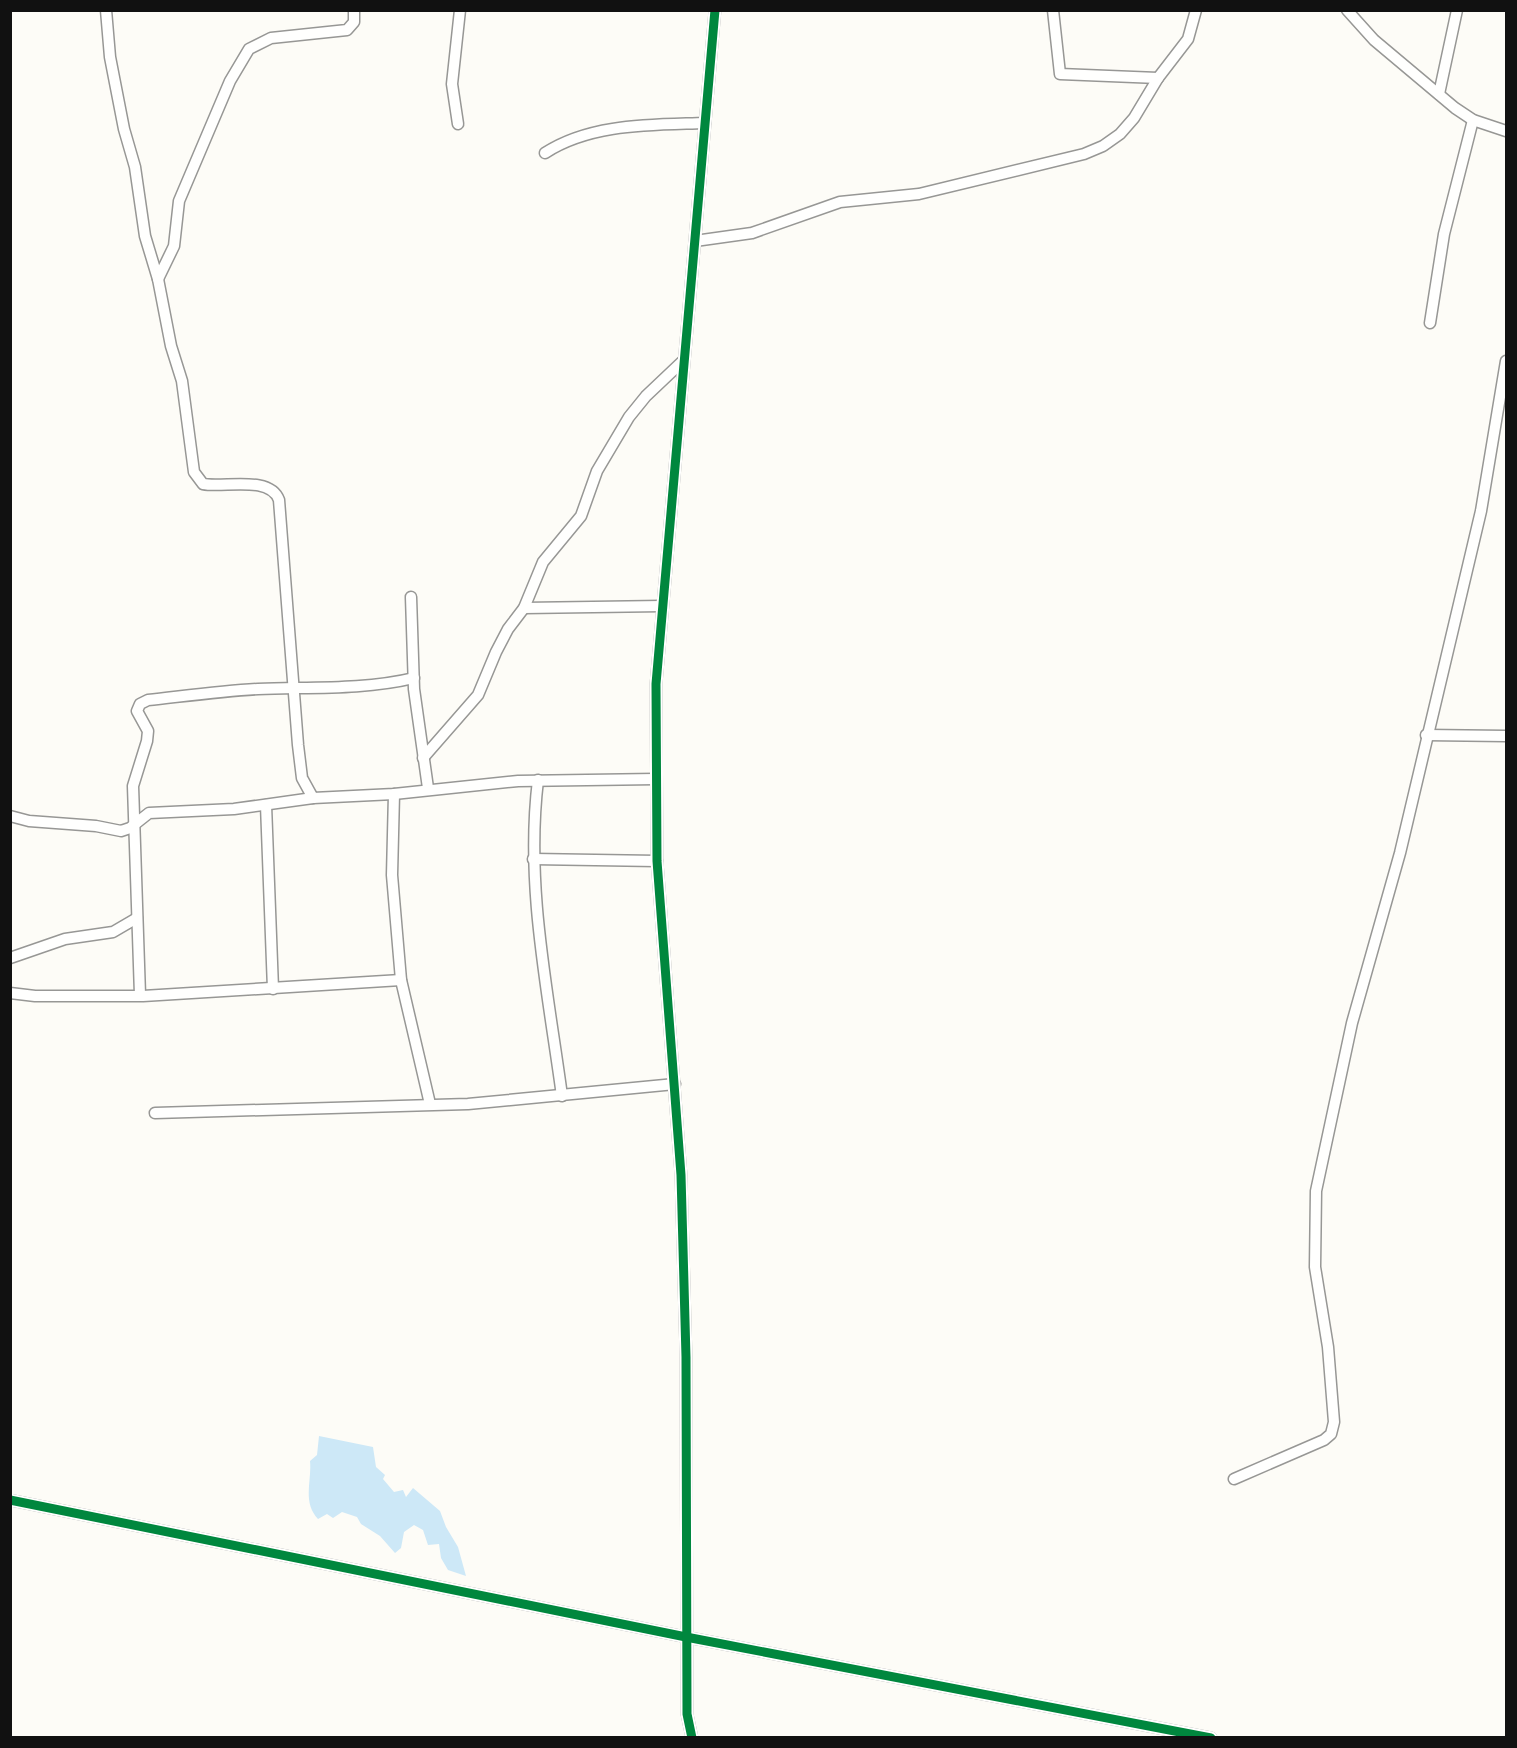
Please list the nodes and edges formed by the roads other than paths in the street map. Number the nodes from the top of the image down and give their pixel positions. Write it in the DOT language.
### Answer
graph roads {
  1 [pos="106,10"];
  2 [pos="354,10"];
  3 [pos="460,10"];
  4 [pos="715,10"];
  5 [pos="1053,10"];
  6 [pos="1196,10"];
  7 [pos="1347,10"];
  8 [pos="1456,10"];
  9 [pos="1158,78"];
  10 [pos="1439,94"];
  11 [pos="1473,120"];
  12 [pos="705,123"];
  13 [pos="458,124"];
  14 [pos="1506,131"];
  15 [pos="545,153"];
  16 [pos="695,241"];
  17 [pos="158,279"];
  18 [pos="1430,323"];
  19 [pos="684,360"];
  20 [pos="1506,361"];
  21 [pos="411,597"];
  22 [pos="662,606"];
  23 [pos="524,608"];
  24 [pos="414,678"];
  25 [pos="293,690"];
  26 [pos="1426,735"];
  27 [pos="1506,736"];
  28 [pos="423,758"];
  29 [pos="656,779"];
  30 [pos="538,780"];
  31 [pos="428,788"];
  32 [pos="394,794"];
  33 [pos="313,798"];
  34 [pos="266,805"];
  35 [pos="10,816"];
  36 [pos="135,823"];
  37 [pos="533,859"];
  38 [pos="657,861"];
  39 [pos="137,918"];
  40 [pos="10,958"];
  41 [pos="401,980"];
  42 [pos="273,989"];
  43 [pos="10,993"];
  44 [pos="140,995"];
  45 [pos="675,1084"];
  46 [pos="562,1096"];
  47 [pos="430,1104"];
  48 [pos="155,1113"];
  49 [pos="1234,1479"];
  50 [pos="10,1500"];
  51 [pos="686,1637"];
  52 [pos="692,1737"];
  53 [pos="1211,1737"];
  1 -- 17 [label="street"];
  2 -- 17 [label="street"];
  3 -- 13 [label="street"];
  4 -- 12 [label="street"];
  5 -- 9 [label="street"];
  6 -- 9 [label="street"];
  7 -- 10 [label="street"];
  8 -- 10 [label="street"];
  9 -- 16 [label="street"];
  10 -- 11 [label="street"];
  11 -- 14 [label="street"];
  11 -- 18 [label="street"];
  12 -- 15 [label="street"];
  12 -- 16 [label="street"];
  16 -- 19 [label="street"];
  17 -- 25 [label="street"];
  19 -- 22 [label="street"];
  19 -- 23 [label="street"];
  20 -- 26 [label="street"];
  21 -- 24 [label="street"];
  22 -- 23 [label="street"];
  22 -- 29 [label="street"];
  23 -- 28 [label="street"];
  24 -- 25 [label="street"];
  24 -- 28 [label="street"];
  25 -- 33 [label="street"];
  25 -- 36 [label="street"];
  26 -- 27 [label="street"];
  26 -- 49 [label="street"];
  28 -- 31 [label="street"];
  29 -- 30 [label="street"];
  29 -- 38 [label="street"];
  30 -- 31 [label="street"];
  30 -- 37 [label="street"];
  31 -- 32 [label="street"];
  32 -- 33 [label="street"];
  32 -- 41 [label="street"];
  33 -- 34 [label="street"];
  34 -- 36 [label="street"];
  34 -- 42 [label="street"];
  35 -- 36 [label="street"];
  36 -- 39 [label="street"];
  37 -- 38 [label="street"];
  37 -- 46 [label="street"];
  38 -- 45 [label="street"];
  39 -- 40 [label="street"];
  39 -- 44 [label="street"];
  41 -- 42 [label="street"];
  41 -- 47 [label="street"];
  42 -- 44 [label="street"];
  43 -- 44 [label="street"];
  45 -- 46 [label="street"];
  45 -- 51 [label="street"];
  46 -- 47 [label="street"];
  47 -- 48 [label="street"];
  50 -- 51 [label="street"];
  51 -- 52 [label="street"];
  51 -- 53 [label="street"];
}
